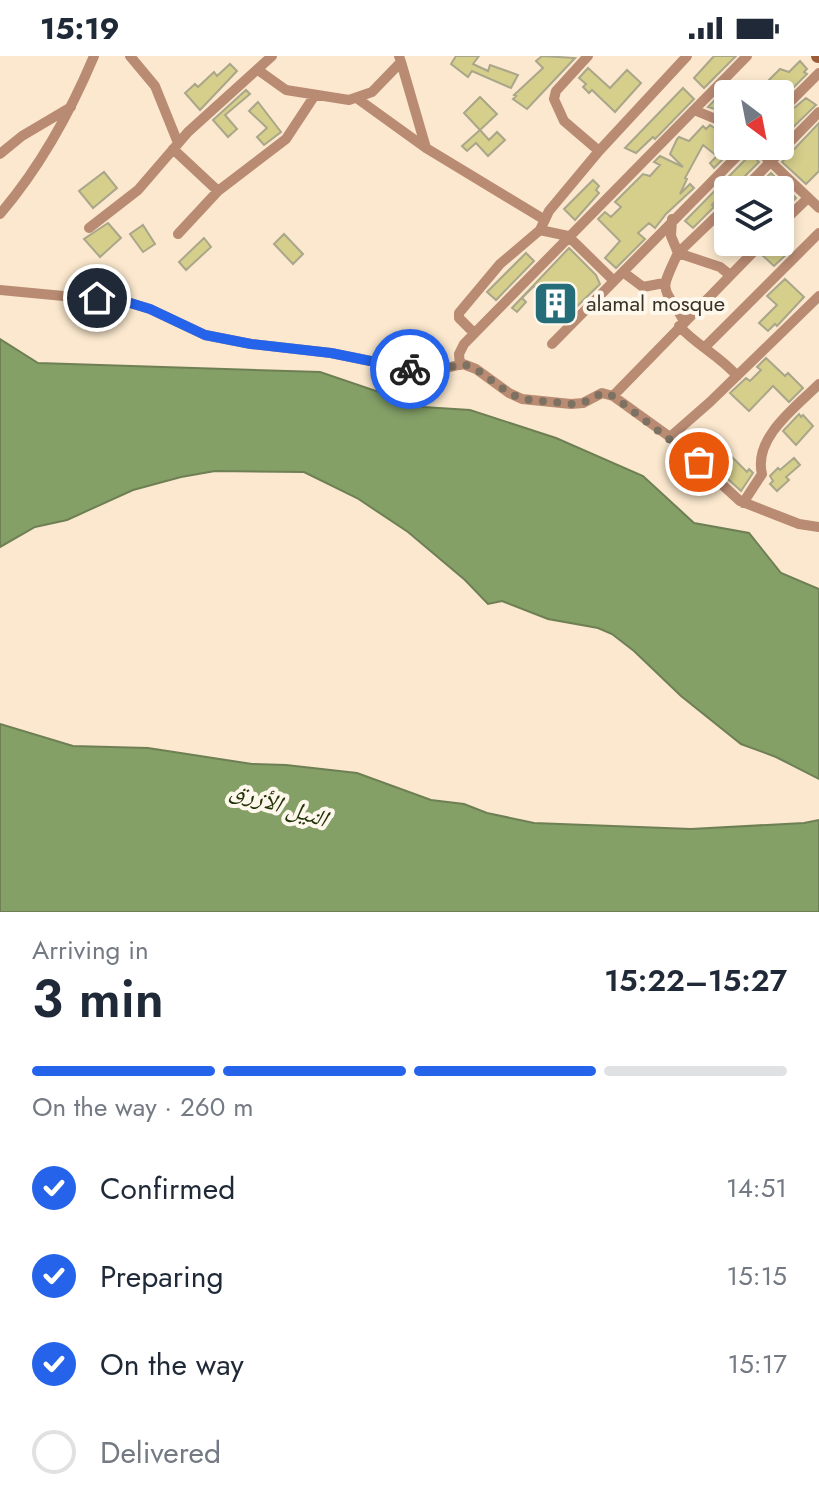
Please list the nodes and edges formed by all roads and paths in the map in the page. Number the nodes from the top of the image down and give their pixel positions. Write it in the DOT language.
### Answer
graph roads {
  1 [pos="94,56"];
  2 [pos="130,56"];
  3 [pos="272,56"];
  4 [pos="588,56"];
  5 [pos="687,56"];
  6 [pos="747,56"];
  7 [pos="400,59"];
  8 [pos="258,70"];
  9 [pos="819,73"];
  10 [pos="315,95"];
  11 [pos="794,98"];
  12 [pos="358,99"];
  13 [pos="73,106"];
  14 [pos="694,110"];
  15 [pos="819,112"];
  16 [pos="714,118"];
  17 [pos="175,146"];
  18 [pos="426,148"];
  19 [pos="599,151"];
  20 [pos="0,154"];
  21 [pos="733,160"];
  22 [pos="767,160"];
  23 [pos="771,164"];
  24 [pos="758,176"];
  25 [pos="218,191"];
  26 [pos="808,198"];
  27 [pos="819,208"];
  28 [pos="794,212"];
  29 [pos="0,214"];
  30 [pos="714,218"];
  31 [pos="672,219"];
  32 [pos="542,225"];
  33 [pos="89,228"];
  34 [pos="819,233"];
  35 [pos="178,234"];
  36 [pos="568,236"];
  37 [pos="678,253"];
  38 [pos="749,256"];
  39 [pos="623,272"];
  40 [pos="730,275"];
  41 [pos="614,281"];
  42 [pos="664,283"];
  43 [pos="0,290"];
  44 [pos="819,296"];
  45 [pos="682,323"];
  46 [pos="474,333"];
  47 [pos="552,344"];
  48 [pos="706,346"];
  49 [pos="460,365"];
  50 [pos="737,376"];
  51 [pos="818,390"];
  52 [pos="613,396"];
  53 [pos="670,437"];
  54 [pos="743,503"];
  55 [pos="819,527"];
  1 -- 13 [label="street"];
  2 -- 17 [label="street"];
  3 -- 8 [label="street"];
  4 -- 19 [label="street"];
  5 -- 19 [label="street"];
  6 -- 14 [label="street"];
  7 -- 12 [label="street"];
  7 -- 18 [label="street"];
  8 -- 10 [label="street"];
  8 -- 17 [label="street"];
  9 -- 11 [label="street"];
  10 -- 12 [label="street"];
  10 -- 25 [label="street"];
  12 -- 18 [label="street"];
  13 -- 20 [label="street"];
  13 -- 29 [label="street"];
  14 -- 16 [label="street"];
  14 -- 36 [label="street"];
  15 -- 23 [label="street"];
  17 -- 25 [label="street"];
  17 -- 33 [label="street"];
  18 -- 32 [label="street"];
  19 -- 32 [label="street"];
  21 -- 31 [label="street"];
  22 -- 23 [label="street"];
  23 -- 24 [label="street"];
  23 -- 26 [label="street"];
  25 -- 35 [label="street"];
  26 -- 27 [label="street"];
  26 -- 28 [label="street"];
  30 -- 37 [label="street"];
  31 -- 37 [label="street"];
  31 -- 39 [label="street"];
  32 -- 36 [label="street"];
  32 -- 46 [label="street"];
  34 -- 48 [label="street"];
  36 -- 41 [label="street"];
  36 -- 46 [label="street"];
  37 -- 40 [label="street"];
  37 -- 42 [label="street"];
  38 -- 40 [label="street"];
  39 -- 41 [label="street"];
  39 -- 42 [label="street"];
  40 -- 45 [label="street"];
  41 -- 47 [label="street"];
  42 -- 45 [label="street"];
  43 -- 49 [label="street"];
  44 -- 50 [label="street"];
  45 -- 48 [label="street"];
  45 -- 52 [label="street"];
  46 -- 49 [label="street"];
  48 -- 50 [label="street"];
  49 -- 52 [label="street"];
  50 -- 53 [label="street"];
  51 -- 54 [label="street"];
  52 -- 53 [label="street"];
  53 -- 54 [label="street"];
  54 -- 55 [label="street"];
}
